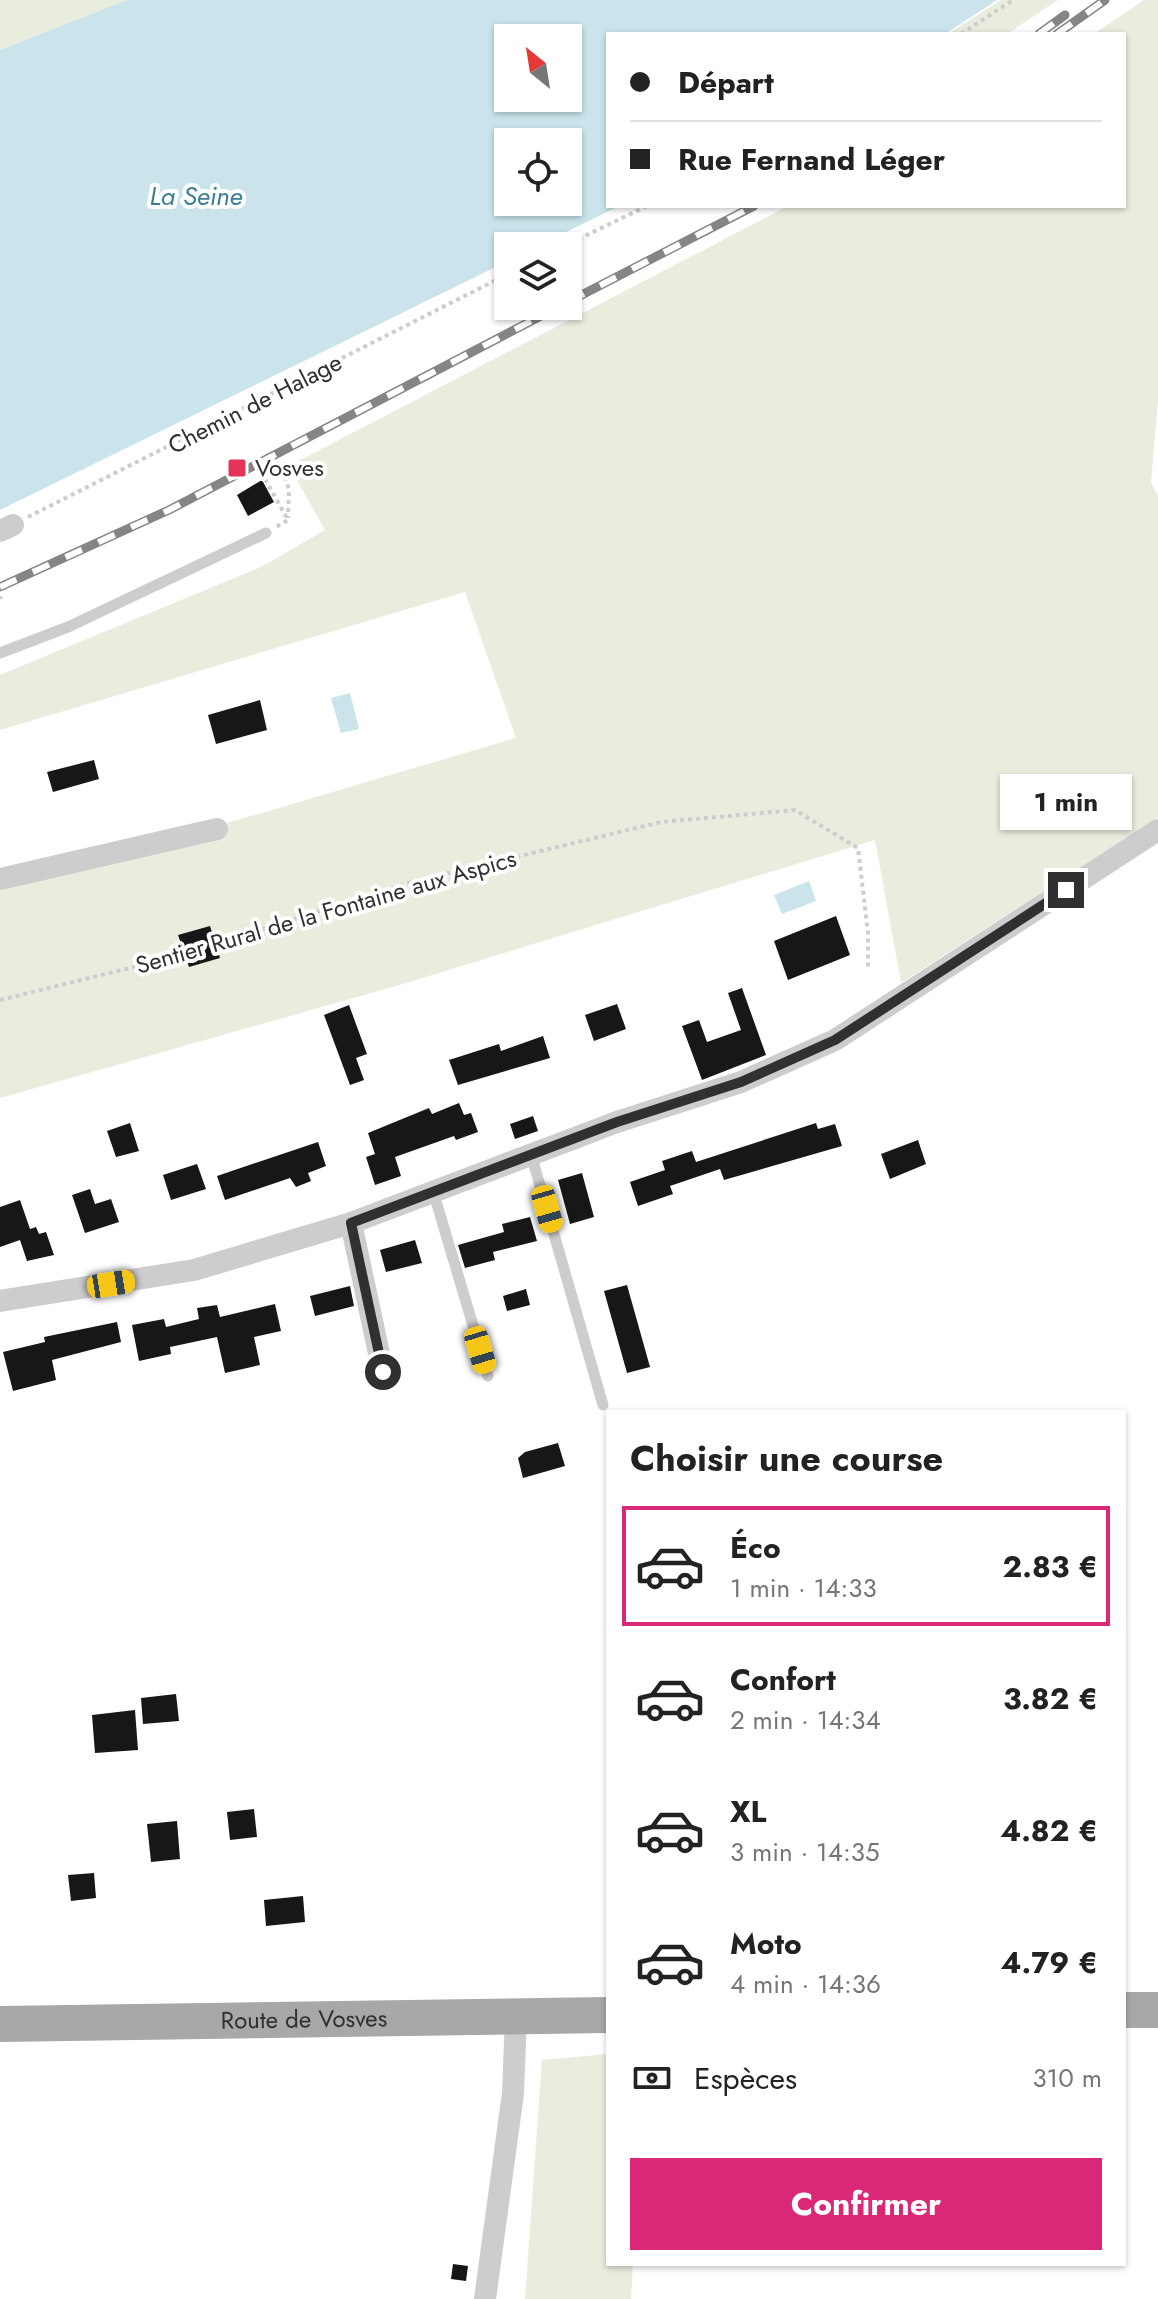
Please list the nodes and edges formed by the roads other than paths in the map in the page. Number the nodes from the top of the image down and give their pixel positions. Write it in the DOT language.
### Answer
graph roads {
  1 [pos="266,533"];
  2 [pos="0,653"];
  3 [pos="217,829"];
  4 [pos="1158,830"];
  5 [pos="0,879"];
  6 [pos="531,1153"];
  7 [pos="433,1191"];
  8 [pos="351,1223"];
  9 [pos="0,1301"];
  10 [pos="383,1372"];
  11 [pos="488,1376"];
  12 [pos="603,1405"];
  13 [pos="1126,2010"];
  14 [pos="1158,2010"];
  15 [pos="606,2015"];
  16 [pos="516,2017"];
  17 [pos="0,2024"];
  18 [pos="485,2299"];
  1 -- 2 [label="lane"];
  3 -- 5 [label="street"];
  4 -- 6 [label="street"];
  6 -- 7 [label="street"];
  6 -- 12 [label="lane"];
  7 -- 8 [label="street"];
  7 -- 11 [label="lane"];
  8 -- 9 [label="street"];
  8 -- 10 [label="street"];
  13 -- 14 [label="main road"];
  15 -- 16 [label="main road, Route de Vosves"];
  16 -- 17 [label="main road, Route de Vosves"];
  16 -- 18 [label="street"];
}
